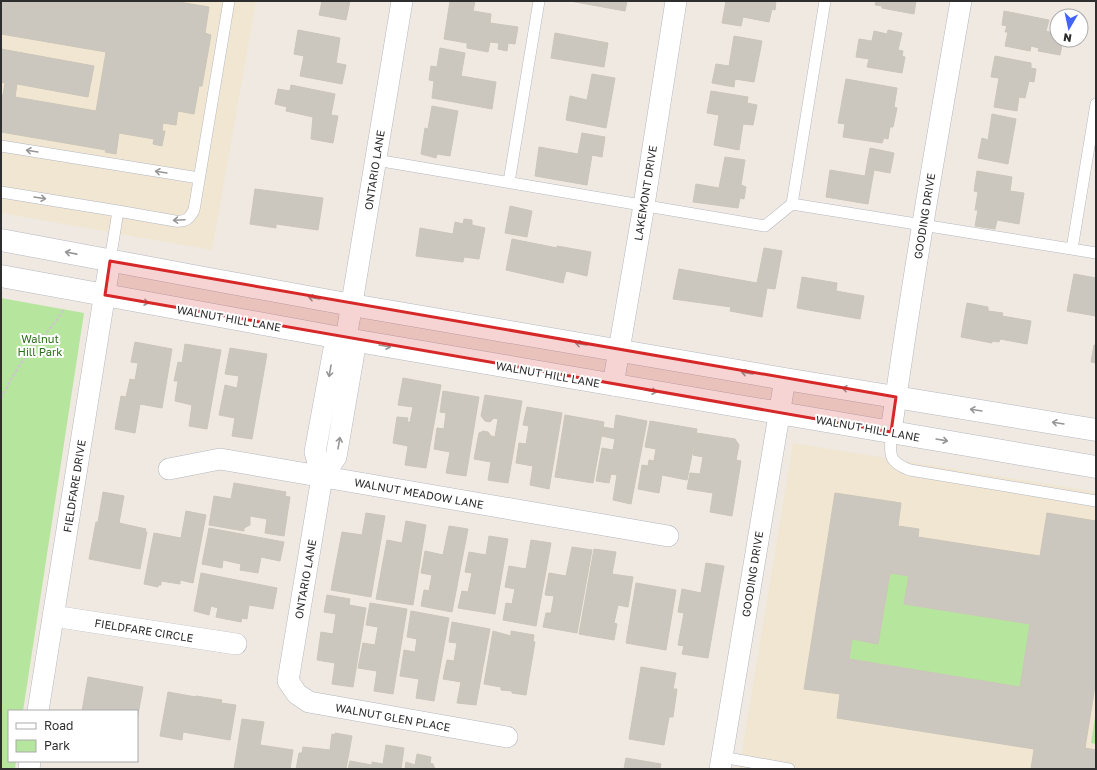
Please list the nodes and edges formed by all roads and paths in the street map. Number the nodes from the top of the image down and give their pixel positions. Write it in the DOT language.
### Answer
graph roads {
  1 [pos="229,1"];
  2 [pos="402,1"];
  3 [pos="539,1"];
  4 [pos="676,1"];
  5 [pos="825,1"];
  6 [pos="961,1"];
  7 [pos="1096,104"];
  8 [pos="1,146"];
  9 [pos="376,160"];
  10 [pos="199,178"];
  11 [pos="509,182"];
  12 [pos="1,192"];
  13 [pos="792,204"];
  14 [pos="644,205"];
  15 [pos="118,211"];
  16 [pos="922,225"];
  17 [pos="1,240"];
  18 [pos="1072,249"];
  19 [pos="1096,252"];
  20 [pos="110,261"];
  21 [pos="1,276"];
  22 [pos="104,295"];
  23 [pos="352,304"];
  24 [pos="64,307"];
  25 [pos="346,339"];
  26 [pos="619,351"];
  27 [pos="785,379"];
  28 [pos="613,385"];
  29 [pos="896,397"];
  30 [pos="1,398"];
  31 [pos="779,413"];
  32 [pos="1096,430"];
  33 [pos="892,432"];
  34 [pos="1096,467"];
  35 [pos="170,469"];
  36 [pos="322,477"];
  37 [pos="1096,500"];
  38 [pos="668,536"];
  39 [pos="53,616"];
  40 [pos="236,644"];
  41 [pos="288,681"];
  42 [pos="38,710"];
  43 [pos="507,737"];
  44 [pos="721,763"];
  45 [pos="789,769"];
  1 -- 10 [label="lane"];
  2 -- 9 [label="street, ONTARIO LANE"];
  3 -- 11 [label="lane"];
  4 -- 14 [label="street, LAKEMONT DRIVE"];
  5 -- 13 [label="lane"];
  6 -- 16 [label="street, GOODING DRIVE"];
  7 -- 18 [label="lane"];
  10 -- 8 [label="lane, one-way"];
  9 -- 11 [label="lane"];
  9 -- 23 [label="street, ONTARIO LANE"];
  10 -- 15 [label="lane, one-way"];
  11 -- 14 [label="lane"];
  12 -- 15 [label="lane, one-way"];
  13 -- 14 [label="lane"];
  13 -- 16 [label="lane"];
  14 -- 26 [label="street, LAKEMONT DRIVE"];
  15 -- 20 [label="lane"];
  16 -- 18 [label="lane"];
  16 -- 29 [label="street, GOODING DRIVE"];
  20 -- 17 [label="main road, one-way"];
  18 -- 19 [label="lane"];
  20 -- 22 [label="street, FIELDFARE DRIVE"];
  23 -- 20 [label="main road, one-way"];
  21 -- 22 [label="main road, WALNUT HILL LANE"];
  22 -- 25 [label="main road, WALNUT HILL LANE, one-way"];
  22 -- 39 [label="street, FIELDFARE DRIVE"];
  23 -- 25 [label="street, ONTARIO LANE"];
  26 -- 23 [label="main road, one-way"];
  24 -- 30 [label="path"];
  25 -- 28 [label="main road, WALNUT HILL LANE, one-way"];
  25 -- 36 [label="street, ONTARIO LANE"];
  27 -- 26 [label="main road, one-way"];
  26 -- 28 [label="street, LAKEMONT DRIVE"];
  29 -- 27 [label="main road, one-way"];
  27 -- 31 [label="street, GOODING DRIVE"];
  28 -- 31 [label="main road, WALNUT HILL LANE, one-way"];
  32 -- 29 [label="main road, one-way"];
  29 -- 33 [label="street, GOODING DRIVE"];
  31 -- 33 [label="main road, WALNUT HILL LANE"];
  31 -- 44 [label="street, GOODING DRIVE"];
  33 -- 34 [label="main road, WALNUT HILL LANE, one-way"];
  33 -- 37 [label="lane"];
  35 -- 36 [label="street, WALNUT MEADOW LANE"];
  36 -- 38 [label="street, WALNUT MEADOW LANE"];
  36 -- 41 [label="street, ONTARIO LANE"];
  39 -- 40 [label="street, FIELDFARE CIRCLE"];
  39 -- 42 [label="street, FIELDFARE DRIVE"];
  41 -- 43 [label="street, WALNUT GLEN PLACE"];
  44 -- 45 [label="lane"];
}
